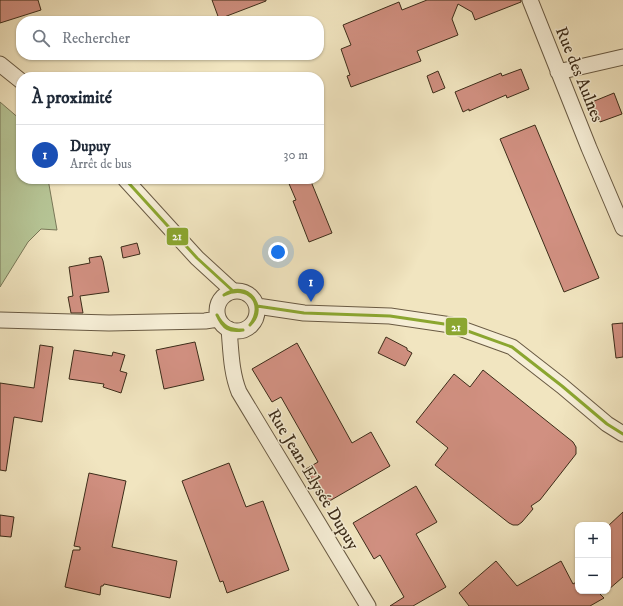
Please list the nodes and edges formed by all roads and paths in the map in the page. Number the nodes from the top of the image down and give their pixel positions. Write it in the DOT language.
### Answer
graph roads {
  1 [pos="530,0"];
  2 [pos="623,57"];
  3 [pos="0,64"];
  4 [pos="558,72"];
  5 [pos="16,77"];
  6 [pos="130,184"];
  7 [pos="623,228"];
  8 [pos="227,294"];
  9 [pos="256,313"];
  10 [pos="0,320"];
  11 [pos="229,326"];
  12 [pos="623,434"];
  13 [pos="368,606"];
  1 -- 4 [label="street, Rue des Aulnes"];
  2 -- 4 [label="street"];
  3 -- 5 [label="street"];
  4 -- 7 [label="street, Rue des Aulnes"];
  6 -- 8 [label="street"];
  8 -- 9 [label="street"];
  8 -- 11 [label="street"];
  9 -- 11 [label="street"];
  9 -- 12 [label="street"];
  10 -- 11 [label="street"];
  11 -- 13 [label="street, Rue Jean-Elysée Dupuy"];
}
